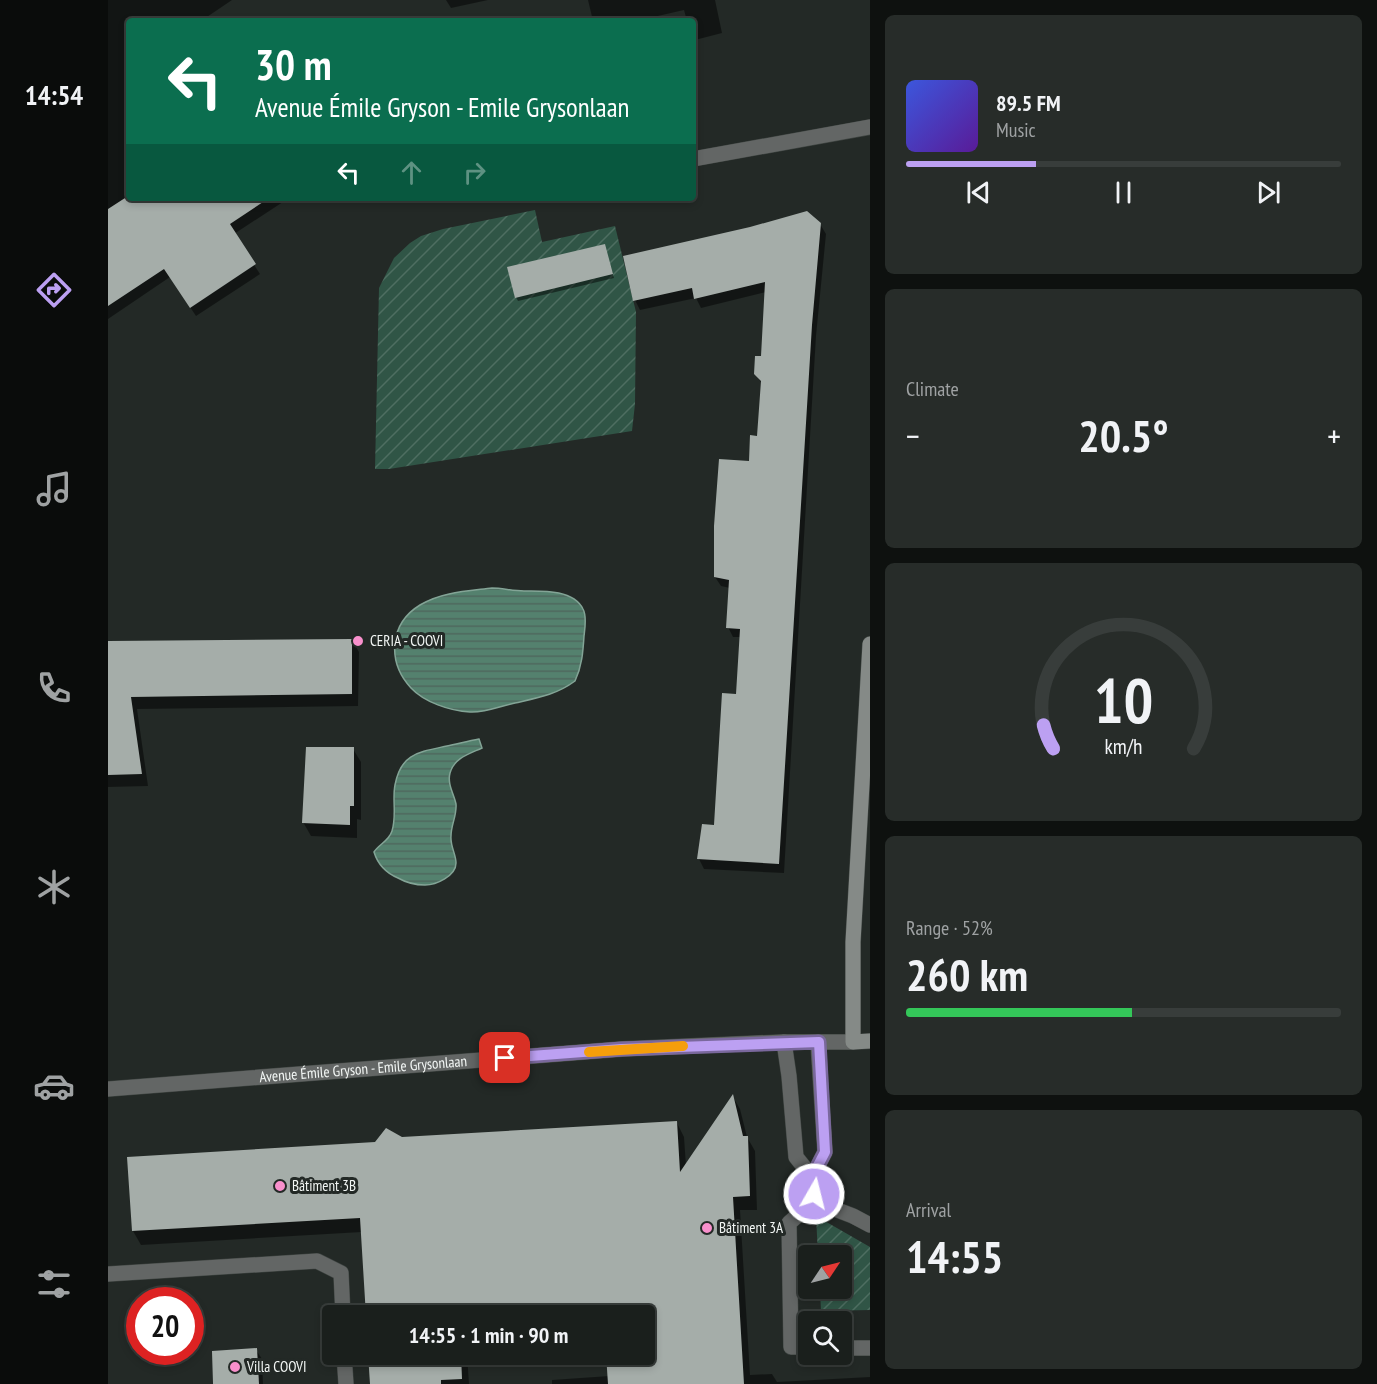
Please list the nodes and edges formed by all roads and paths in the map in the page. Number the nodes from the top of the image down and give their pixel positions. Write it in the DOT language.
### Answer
graph roads {
  1 [pos="870,127"];
  2 [pos="696,158"];
  3 [pos="870,644"];
  4 [pos="870,1041"];
  5 [pos="784,1042"];
  6 [pos="819,1042"];
  7 [pos="853,1042"];
  8 [pos="108,1089"];
  9 [pos="812,1177"];
  10 [pos="814,1201"];
  11 [pos="870,1226"];
  12 [pos="108,1274"];
  13 [pos="342,1305"];
  14 [pos="798,1347"];
  15 [pos="852,1347"];
  16 [pos="870,1348"];
  17 [pos="345,1365"];
  18 [pos="346,1384"];
  1 -- 2 [label="street"];
  3 -- 7 [label="street"];
  4 -- 7 [label="street, Avenue Émile Gryson - Emile Grysonlaan"];
  5 -- 6 [label="street, Avenue Émile Gryson - Emile Grysonlaan"];
  5 -- 8 [label="street, Avenue Émile Gryson - Emile Grysonlaan"];
  5 -- 9 [label="street"];
  6 -- 7 [label="street, Avenue Émile Gryson - Emile Grysonlaan"];
  6 -- 9 [label="street"];
  9 -- 10 [label="street"];
  10 -- 11 [label="street"];
  10 -- 14 [label="street"];
  12 -- 13 [label="street"];
  15 -- 16 [label="street"];
  17 -- 18 [label="street"];
}
